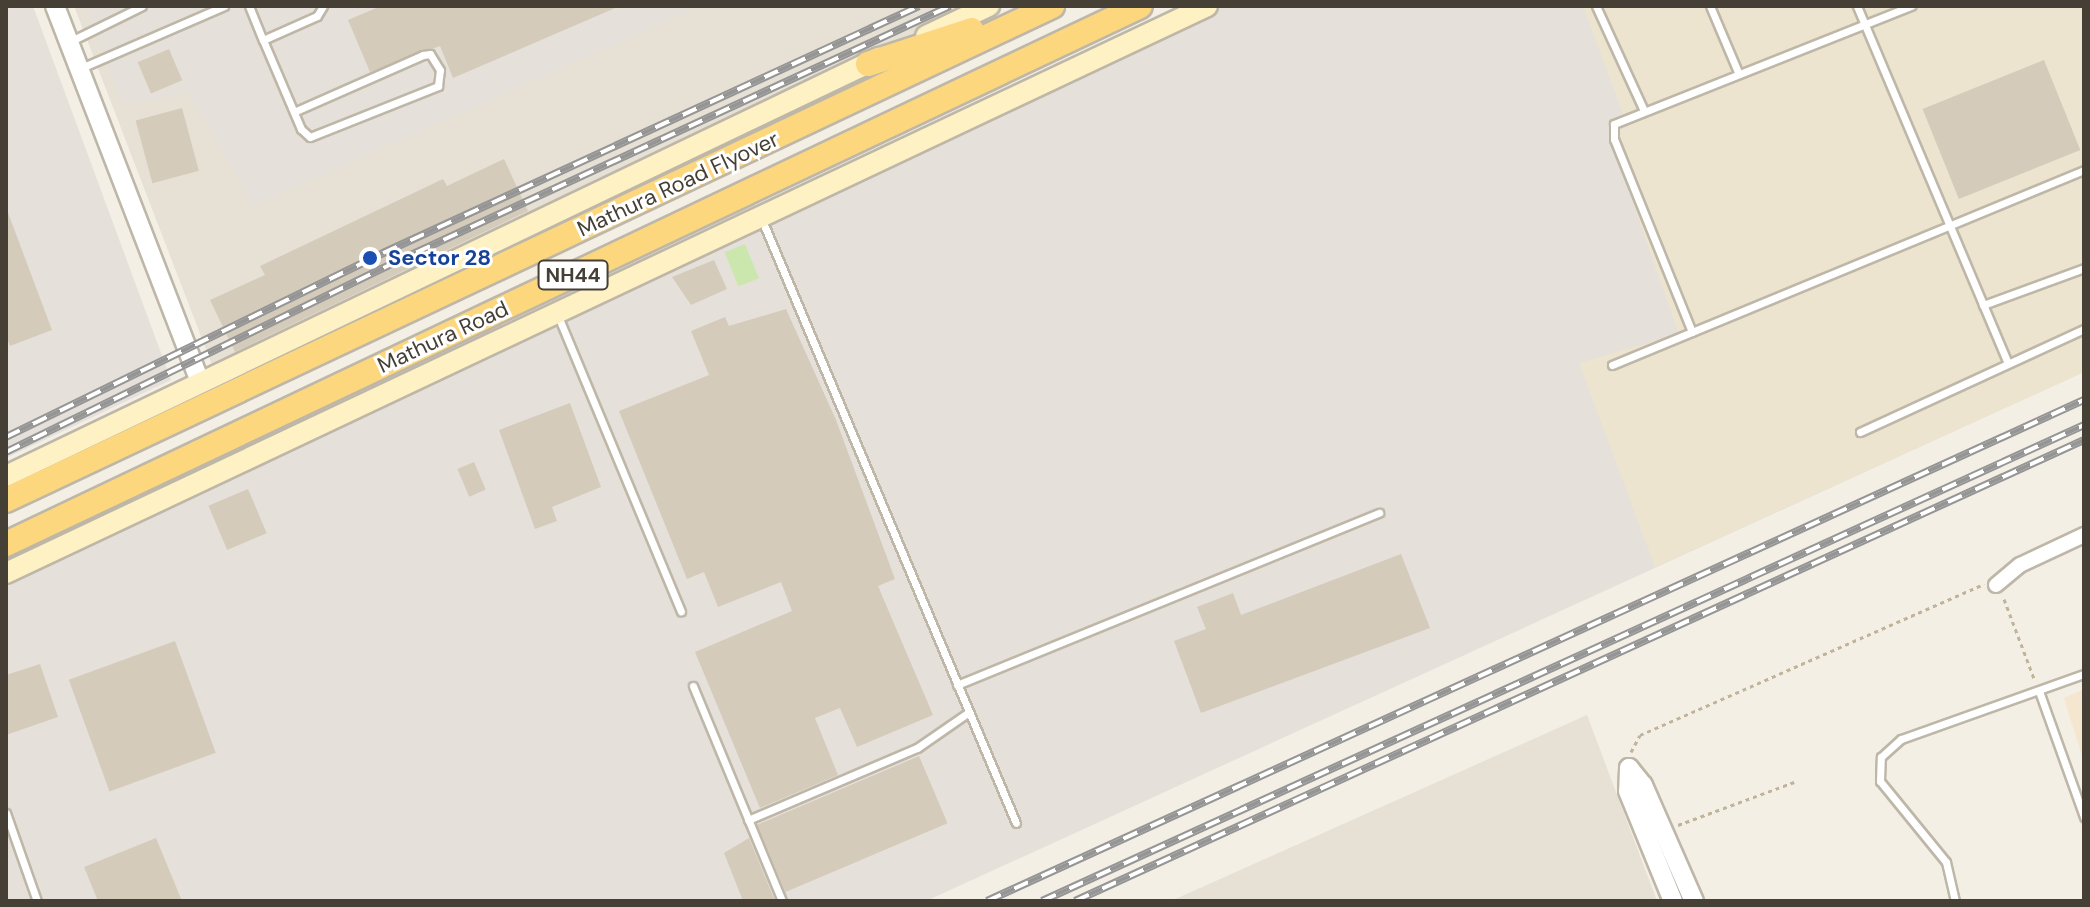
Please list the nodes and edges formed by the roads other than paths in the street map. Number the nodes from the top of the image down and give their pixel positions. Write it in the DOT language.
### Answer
graph roads {
  1 [pos="55,6"];
  2 [pos="142,6"];
  3 [pos="224,6"];
  4 [pos="249,6"];
  5 [pos="323,6"];
  6 [pos="989,6"];
  7 [pos="1140,6"];
  8 [pos="1207,6"];
  9 [pos="1596,6"];
  10 [pos="1710,6"];
  11 [pos="1857,6"];
  12 [pos="1911,6"];
  13 [pos="1048,8"];
  14 [pos="964,12"];
  15 [pos="1863,21"];
  16 [pos="263,40"];
  17 [pos="69,42"];
  18 [pos="868,64"];
  19 [pos="79,69"];
  20 [pos="1738,72"];
  21 [pos="1644,111"];
  22 [pos="294,112"];
  23 [pos="2084,170"];
  24 [pos="761,218"];
  25 [pos="1948,223"];
  26 [pos="2084,268"];
  27 [pos="1983,305"];
  28 [pos="557,314"];
  29 [pos="2084,329"];
  30 [pos="1692,332"];
  31 [pos="2008,363"];
  32 [pos="1612,365"];
  33 [pos="200,382"];
  34 [pos="1860,432"];
  35 [pos="6,476"];
  36 [pos="6,500"];
  37 [pos="1379,513"];
  38 [pos="2084,535"];
  39 [pos="6,544"];
  40 [pos="6,573"];
  41 [pos="1996,585"];
  42 [pos="681,611"];
  43 [pos="2084,674"];
  44 [pos="957,685"];
  45 [pos="693,686"];
  46 [pos="2039,691"];
  47 [pos="969,712"];
  48 [pos="6,813"];
  49 [pos="2084,817"];
  50 [pos="748,820"];
  51 [pos="1016,823"];
  52 [pos="37,901"];
  53 [pos="782,901"];
  54 [pos="1673,901"];
  55 [pos="1694,901"];
  56 [pos="1955,901"];
  1 -- 17 [label="street"];
  2 -- 17 [label="lane"];
  3 -- 19 [label="lane"];
  4 -- 16 [label="lane"];
  5 -- 16 [label="lane"];
  6 -- 14 [label="main road"];
  7 -- 39 [label="highway, Mathura Road / NH44"];
  8 -- 24 [label="main road"];
  9 -- 21 [label="lane"];
  10 -- 20 [label="lane"];
  11 -- 15 [label="lane"];
  12 -- 15 [label="lane"];
  13 -- 18 [label="highway"];
  13 -- 36 [label="highway, Mathura Road Flyover / NH44"];
  14 -- 18 [label="main road"];
  15 -- 20 [label="lane"];
  15 -- 25 [label="lane"];
  16 -- 22 [label="lane"];
  17 -- 19 [label="street"];
  18 -- 33 [label="main road"];
  19 -- 33 [label="street"];
  20 -- 21 [label="lane"];
  21 -- 30 [label="lane"];
  22 -- 22 [label="lane"];
  23 -- 25 [label="lane"];
  24 -- 28 [label="main road"];
  24 -- 44 [label="lane"];
  25 -- 27 [label="lane"];
  25 -- 30 [label="lane"];
  26 -- 27 [label="lane"];
  27 -- 31 [label="lane"];
  28 -- 40 [label="main road"];
  28 -- 42 [label="lane"];
  29 -- 31 [label="lane"];
  30 -- 32 [label="lane"];
  31 -- 34 [label="lane"];
  33 -- 35 [label="main road"];
  37 -- 44 [label="lane"];
  38 -- 41 [label="street"];
  43 -- 46 [label="lane"];
  44 -- 47 [label="lane"];
  45 -- 50 [label="lane"];
  46 -- 49 [label="lane"];
  46 -- 56 [label="lane"];
  47 -- 50 [label="lane"];
  47 -- 51 [label="lane"];
  48 -- 52 [label="lane"];
  50 -- 53 [label="lane"];
  54 -- 55 [label="street"];
}
